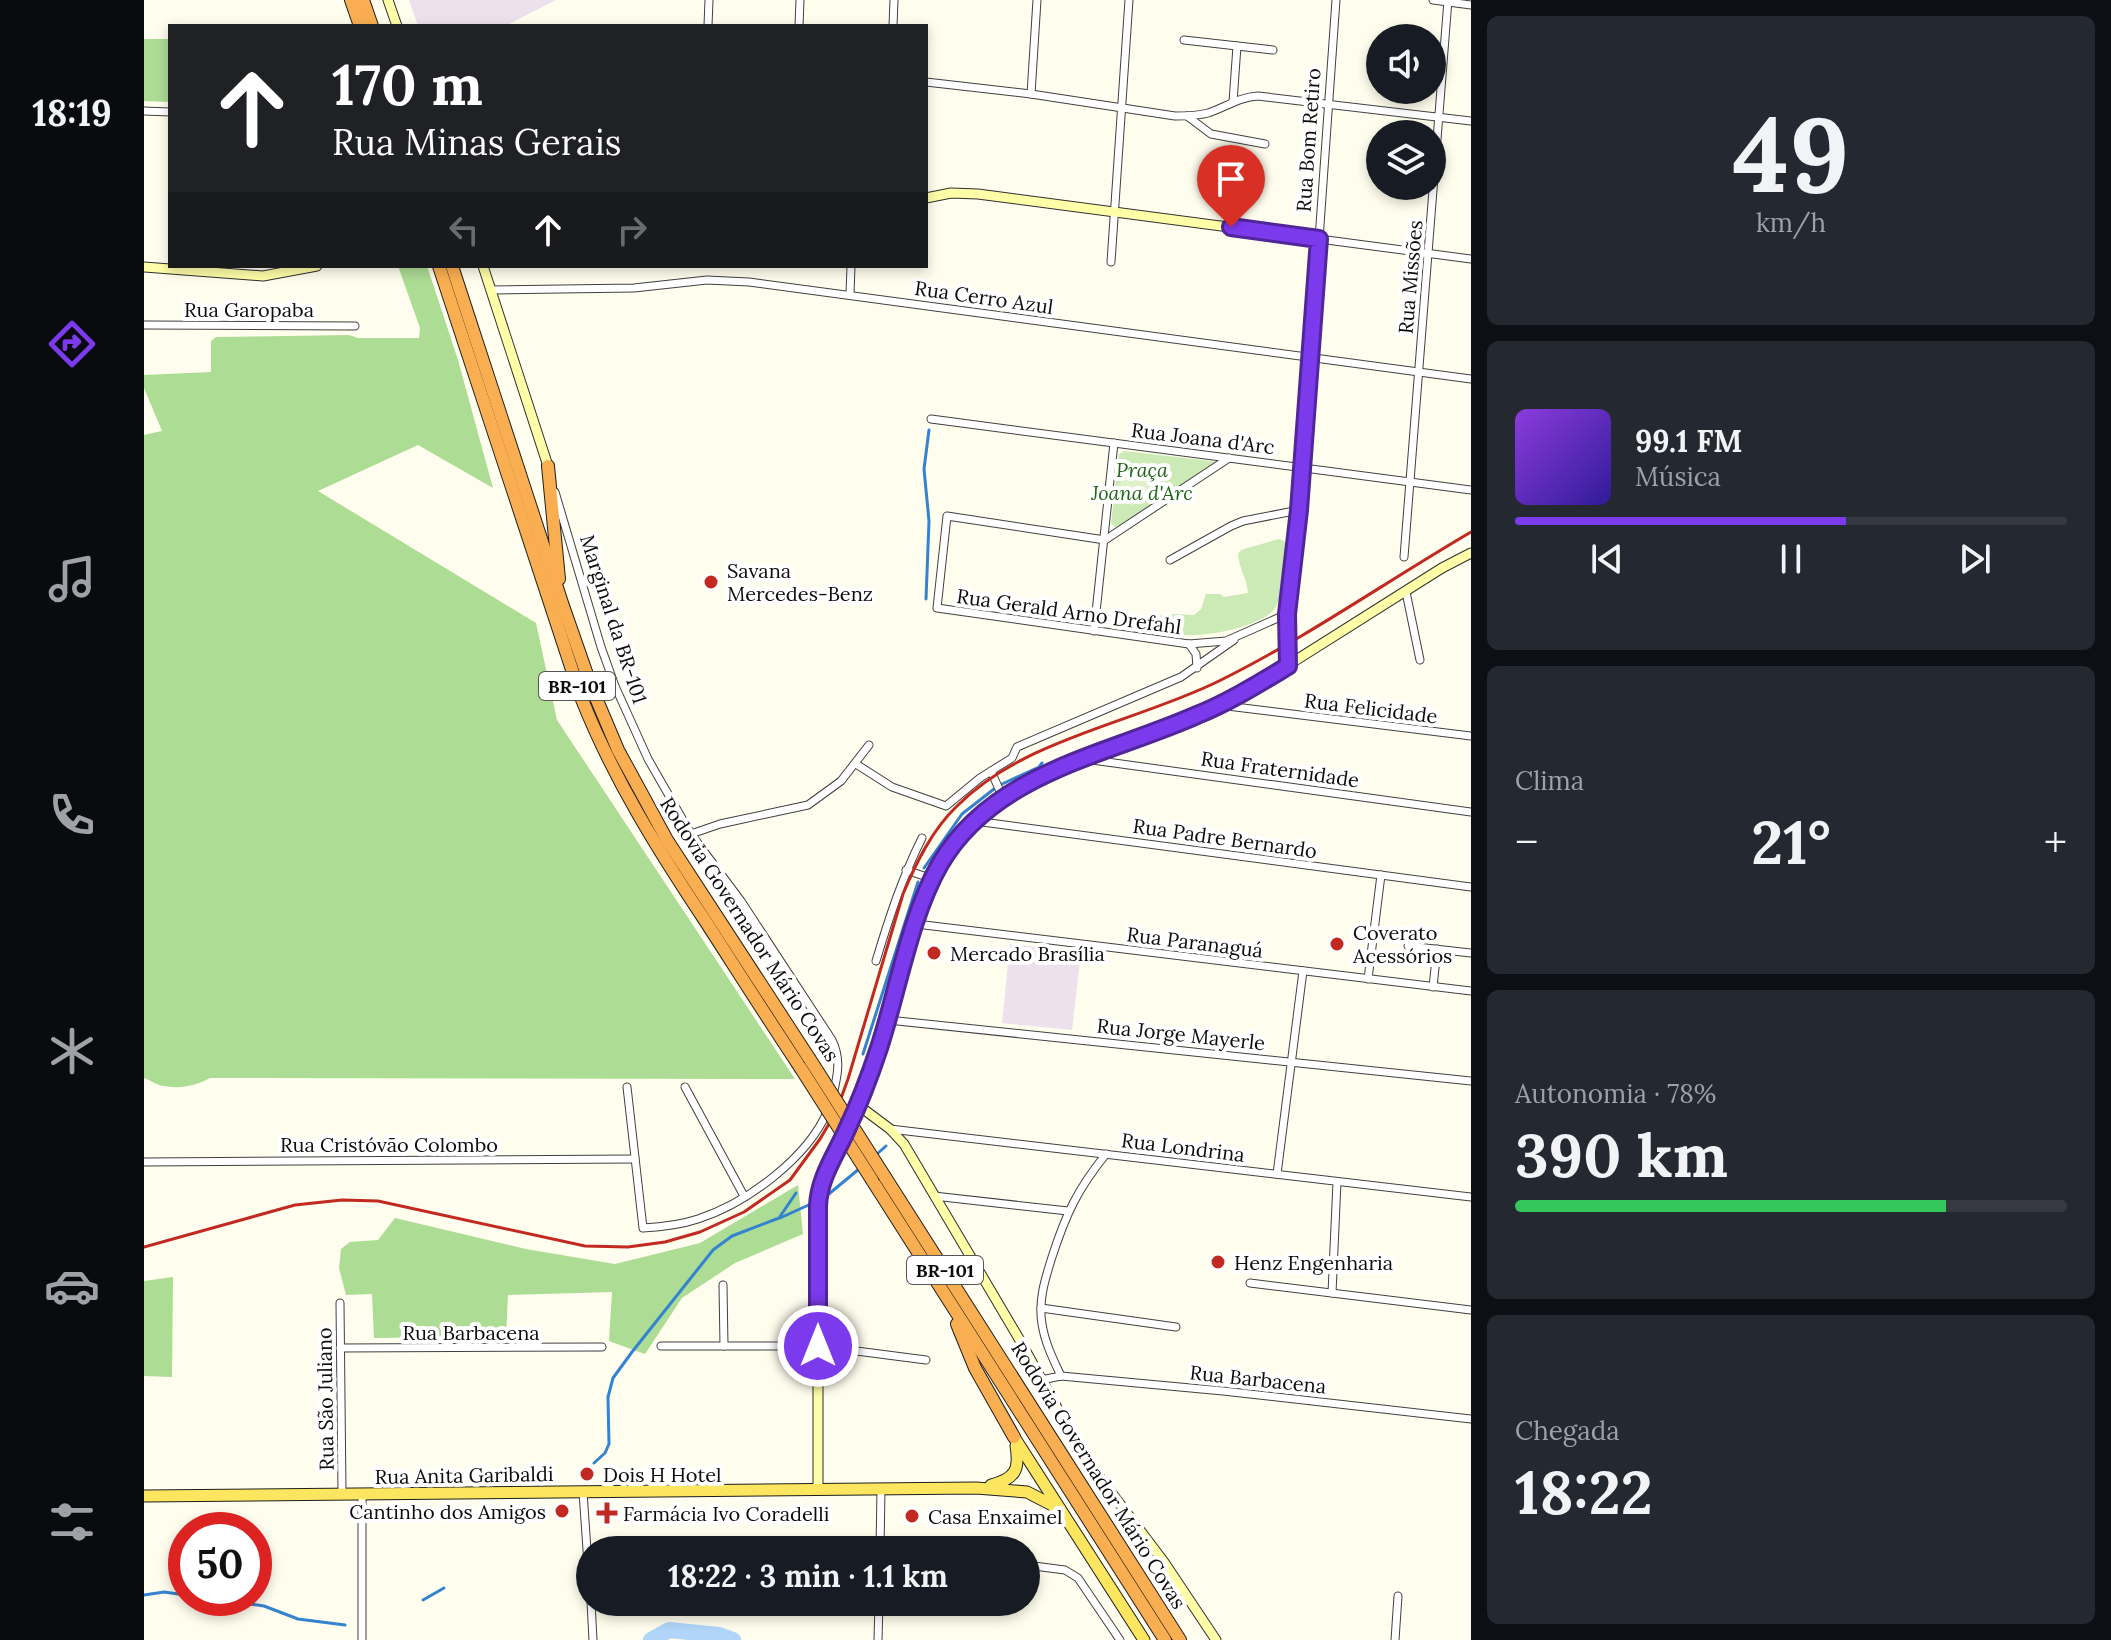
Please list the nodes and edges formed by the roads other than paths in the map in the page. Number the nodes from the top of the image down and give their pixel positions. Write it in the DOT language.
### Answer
graph roads {
  1 [pos="351,0"];
  2 [pos="363,0"];
  3 [pos="388,0"];
  4 [pos="709,0"];
  5 [pos="800,0"];
  6 [pos="894,0"];
  7 [pos="1037,0"];
  8 [pos="1129,0"];
  9 [pos="1336,0"];
  10 [pos="1433,0"];
  11 [pos="1448,1"];
  12 [pos="1471,5"];
  13 [pos="359,24"];
  14 [pos="371,24"];
  15 [pos="396,24"];
  16 [pos="708,24"];
  17 [pos="799,24"];
  18 [pos="893,24"];
  19 [pos="1184,40"];
  20 [pos="1237,46"];
  21 [pos="1273,50"];
  22 [pos="928,82"];
  23 [pos="1031,94"];
  24 [pos="1233,102"];
  25 [pos="1329,103"];
  26 [pos="1121,108"];
  27 [pos="144,111"];
  28 [pos="168,112"];
  29 [pos="1187,116"];
  30 [pos="1439,117"];
  31 [pos="1471,121"];
  32 [pos="1265,144"];
  33 [pos="928,198"];
  34 [pos="1114,212"];
  35 [pos="1319,239"];
  36 [pos="1428,254"];
  37 [pos="1471,259"];
  38 [pos="1111,262"];
  39 [pos="144,267"];
  40 [pos="238,268"];
  41 [pos="307,268"];
  42 [pos="440,268"];
  43 [pos="453,268"];
  44 [pos="484,268"];
  45 [pos="851,268"];
  46 [pos="229,273"];
  47 [pos="491,290"];
  48 [pos="850,294"];
  49 [pos="144,325"];
  50 [pos="355,326"];
  51 [pos="1310,357"];
  52 [pos="1419,372"];
  53 [pos="1471,379"];
  54 [pos="931,419"];
  55 [pos="1114,443"];
  56 [pos="1229,458"];
  57 [pos="548,466"];
  58 [pos="1302,468"];
  59 [pos="1410,482"];
  60 [pos="1471,490"];
  61 [pos="1299,510"];
  62 [pos="1104,540"];
  63 [pos="1471,553"];
  64 [pos="1404,557"];
  65 [pos="1170,560"];
  66 [pos="1406,592"];
  67 [pos="562,603"];
  68 [pos="1287,614"];
  69 [pos="1094,631"];
  70 [pos="1239,636"];
  71 [pos="1189,644"];
  72 [pos="1420,660"];
  73 [pos="1288,666"];
  74 [pos="1197,668"];
  75 [pos="1219,705"];
  76 [pos="1471,736"];
  77 [pos="869,745"];
  78 [pos="1084,759"];
  79 [pos="856,764"];
  80 [pos="991,771"];
  81 [pos="1003,798"];
  82 [pos="1471,812"];
  83 [pos="975,821"];
  84 [pos="691,834"];
  85 [pos="922,838"];
  86 [pos="906,870"];
  87 [pos="1381,875"];
  88 [pos="933,879"];
  89 [pos="1471,887"];
  90 [pos="916,924"];
  91 [pos="1408,946"];
  92 [pos="1437,949"];
  93 [pos="1471,953"];
  94 [pos="876,961"];
  95 [pos="1303,971"];
  96 [pos="1368,979"];
  97 [pos="1433,987"];
  98 [pos="1471,991"];
  99 [pos="888,1020"];
  100 [pos="1292,1061"];
  101 [pos="804,1062"];
  102 [pos="1471,1081"];
  103 [pos="627,1087"];
  104 [pos="685,1087"];
  105 [pos="858,1105"];
  106 [pos="890,1129"];
  107 [pos="1106,1154"];
  108 [pos="635,1159"];
  109 [pos="144,1162"];
  110 [pos="1277,1174"];
  111 [pos="878,1178"];
  112 [pos="1337,1182"];
  113 [pos="744,1196"];
  114 [pos="934,1196"];
  115 [pos="1471,1197"];
  116 [pos="1068,1211"];
  117 [pos="1250,1283"];
  118 [pos="723,1285"];
  119 [pos="1332,1293"];
  120 [pos="945,1295"];
  121 [pos="340,1303"];
  122 [pos="1041,1308"];
  123 [pos="1471,1310"];
  124 [pos="1176,1327"];
  125 [pos="661,1346"];
  126 [pos="724,1346"];
  127 [pos="818,1346"];
  128 [pos="602,1347"];
  129 [pos="340,1348"];
  130 [pos="926,1360"];
  131 [pos="1061,1376"];
  132 [pos="1041,1380"];
  133 [pos="1471,1419"];
  134 [pos="1014,1437"];
  135 [pos="976,1488"];
  136 [pos="881,1489"];
  137 [pos="818,1490"];
  138 [pos="583,1492"];
  139 [pos="342,1494"];
  140 [pos="362,1494"];
  141 [pos="144,1496"];
  142 [pos="1060,1509"];
  143 [pos="586,1536"];
  144 [pos="880,1536"];
  145 [pos="1040,1567"];
  146 [pos="1398,1596"];
  147 [pos="592,1616"];
  148 [pos="879,1616"];
  149 [pos="362,1640"];
  150 [pos="593,1640"];
  151 [pos="878,1640"];
  152 [pos="1120,1640"];
  153 [pos="1144,1640"];
  154 [pos="1165,1640"];
  155 [pos="1180,1640"];
  156 [pos="1216,1640"];
  157 [pos="1395,1640"];
  1 -- 13 [label="highway"];
  2 -- 14 [label="highway"];
  3 -- 15 [label="main road"];
  4 -- 16 [label="street"];
  5 -- 17 [label="street"];
  6 -- 18 [label="street"];
  7 -- 23 [label="street"];
  8 -- 26 [label="street"];
  9 -- 25 [label="street, Rua Bom Retiro"];
  10 -- 11 [label="street"];
  11 -- 12 [label="street"];
  11 -- 30 [label="street, Rua Missões"];
  19 -- 20 [label="street"];
  20 -- 21 [label="street"];
  20 -- 24 [label="street"];
  22 -- 23 [label="street"];
  23 -- 26 [label="street"];
  24 -- 25 [label="street"];
  24 -- 29 [label="street"];
  25 -- 30 [label="street"];
  25 -- 35 [label="street, Rua Bom Retiro"];
  26 -- 29 [label="street"];
  26 -- 34 [label="street"];
  27 -- 28 [label="street"];
  29 -- 32 [label="street"];
  30 -- 31 [label="street"];
  30 -- 36 [label="street, Rua Missões"];
  33 -- 34 [label="main road"];
  34 -- 35 [label="main road"];
  34 -- 38 [label="street"];
  35 -- 36 [label="street"];
  35 -- 51 [label="main road, Rua Bom Retiro"];
  36 -- 37 [label="street"];
  36 -- 52 [label="street, Rua Missões"];
  39 -- 46 [label="main road"];
  40 -- 46 [label="street"];
  41 -- 46 [label="main road"];
  42 -- 101 [label="highway, Rodovia Governador Mário Covas / BR-101"];
  43 -- 67 [label="highway, Rodovia Governador Mário Covas / BR-101"];
  44 -- 47 [label="main road, Marginal da BR-101"];
  45 -- 48 [label="street"];
  47 -- 48 [label="street, Rua Cerro Azul"];
  47 -- 57 [label="main road, Marginal da BR-101"];
  48 -- 51 [label="street, Rua Cerro Azul"];
  49 -- 50 [label="street, Rua Garopaba"];
  51 -- 52 [label="street, Rua Cerro Azul"];
  51 -- 58 [label="main road, Rua Bom Retiro"];
  52 -- 53 [label="street, Rua Cerro Azul"];
  52 -- 59 [label="street, Rua Missões"];
  54 -- 55 [label="street, Rua Joana d'Arc"];
  55 -- 56 [label="street, Rua Joana d'Arc"];
  55 -- 62 [label="street"];
  56 -- 58 [label="street, Rua Joana d'Arc"];
  56 -- 62 [label="street"];
  57 -- 67 [label="highway"];
  57 -- 84 [label="street, Marginal da BR-101"];
  58 -- 59 [label="street, Rua Joana d'Arc"];
  58 -- 61 [label="main road, Rua Bom Retiro"];
  59 -- 60 [label="street, Rua Joana d'Arc"];
  59 -- 64 [label="street, Rua Missões"];
  61 -- 65 [label="street"];
  61 -- 68 [label="main road, Rua Bom Retiro"];
  62 -- 69 [label="street"];
  62 -- 69 [label="street, Rua Gerald Arno Drefahl"];
  63 -- 66 [label="main road"];
  66 -- 72 [label="street"];
  66 -- 73 [label="main road"];
  67 -- 101 [label="highway, Rodovia Governador Mário Covas / BR-101"];
  68 -- 70 [label="street, Rua Gerald Arno Drefahl"];
  68 -- 73 [label="main road, Rua Bom Retiro"];
  69 -- 71 [label="street, Rua Gerald Arno Drefahl"];
  70 -- 71 [label="street, Rua Gerald Arno Drefahl"];
  70 -- 74 [label="street"];
  71 -- 74 [label="street"];
  73 -- 75 [label="main road"];
  74 -- 80 [label="street"];
  75 -- 76 [label="street, Rua Felicidade"];
  75 -- 78 [label="main road"];
  77 -- 79 [label="street"];
  78 -- 81 [label="main road"];
  78 -- 82 [label="street, Rua Fraternidade"];
  79 -- 80 [label="street"];
  79 -- 84 [label="street"];
  80 -- 81 [label="street"];
  81 -- 83 [label="main road"];
  83 -- 87 [label="street, Rua Padre Bernardo"];
  83 -- 88 [label="main road"];
  84 -- 113 [label="street, Marginal da BR-101"];
  85 -- 86 [label="street"];
  86 -- 88 [label="street"];
  86 -- 94 [label="street"];
  87 -- 89 [label="street, Rua Padre Bernardo"];
  87 -- 96 [label="street"];
  88 -- 90 [label="main road"];
  90 -- 95 [label="street, Rua Paranaguá"];
  90 -- 99 [label="main road"];
  91 -- 92 [label="street"];
  92 -- 93 [label="street"];
  92 -- 97 [label="street"];
  95 -- 96 [label="street, Rua Paranaguá"];
  95 -- 100 [label="street"];
  96 -- 97 [label="street, Rua Paranaguá"];
  97 -- 98 [label="street, Rua Paranaguá"];
  99 -- 100 [label="street, Rua Jorge Mayerle"];
  99 -- 105 [label="main road"];
  100 -- 102 [label="street, Rua Jorge Mayerle"];
  100 -- 110 [label="street"];
  101 -- 111 [label="highway, Rodovia Governador Mário Covas / BR-101, bridge"];
  103 -- 108 [label="street"];
  104 -- 113 [label="street"];
  105 -- 106 [label="main road"];
  105 -- 127 [label="main road"];
  106 -- 107 [label="street, Rua Londrina"];
  106 -- 114 [label="main road"];
  107 -- 110 [label="street, Rua Londrina"];
  107 -- 116 [label="street"];
  108 -- 109 [label="street, Rua Cristóvão Colombo"];
  108 -- 113 [label="street"];
  110 -- 112 [label="street, Rua Londrina"];
  111 -- 120 [label="highway, Rodovia Governador Mário Covas / BR-101"];
  111 -- 155 [label="highway, Rodovia Governador Mário Covas / BR-101"];
  112 -- 115 [label="street, Rua Londrina"];
  112 -- 119 [label="street"];
  114 -- 116 [label="street"];
  114 -- 132 [label="main road"];
  116 -- 122 [label="street"];
  117 -- 119 [label="street"];
  118 -- 126 [label="street"];
  119 -- 123 [label="street"];
  120 -- 134 [label="highway"];
  120 -- 154 [label="highway, Rodovia Governador Mário Covas / BR-101"];
  121 -- 129 [label="street, Rua São Juliano"];
  122 -- 124 [label="street"];
  122 -- 131 [label="street"];
  125 -- 126 [label="street"];
  126 -- 127 [label="street"];
  127 -- 130 [label="street"];
  127 -- 137 [label="main road"];
  128 -- 129 [label="street, Rua Barbacena"];
  129 -- 139 [label="street, Rua São Juliano"];
  131 -- 132 [label="street, Rua Barbacena"];
  131 -- 133 [label="street, Rua Barbacena"];
  132 -- 156 [label="main road"];
  134 -- 135 [label="main road, Rua Anita Garibaldi"];
  134 -- 142 [label="main road"];
  135 -- 136 [label="main road, Rua Anita Garibaldi"];
  135 -- 142 [label="main road, Rua Anita Garibaldi"];
  136 -- 137 [label="main road, Rua Anita Garibaldi"];
  136 -- 144 [label="street"];
  137 -- 138 [label="main road, Rua Anita Garibaldi"];
  138 -- 140 [label="main road, Rua Anita Garibaldi"];
  138 -- 143 [label="street"];
  139 -- 140 [label="main road, Rua Anita Garibaldi"];
  139 -- 141 [label="main road, Rua Anita Garibaldi"];
  140 -- 149 [label="street"];
  142 -- 153 [label="main road"];
  145 -- 152 [label="street"];
  146 -- 157 [label="street"];
  147 -- 150 [label="street"];
  148 -- 151 [label="street"];
}
